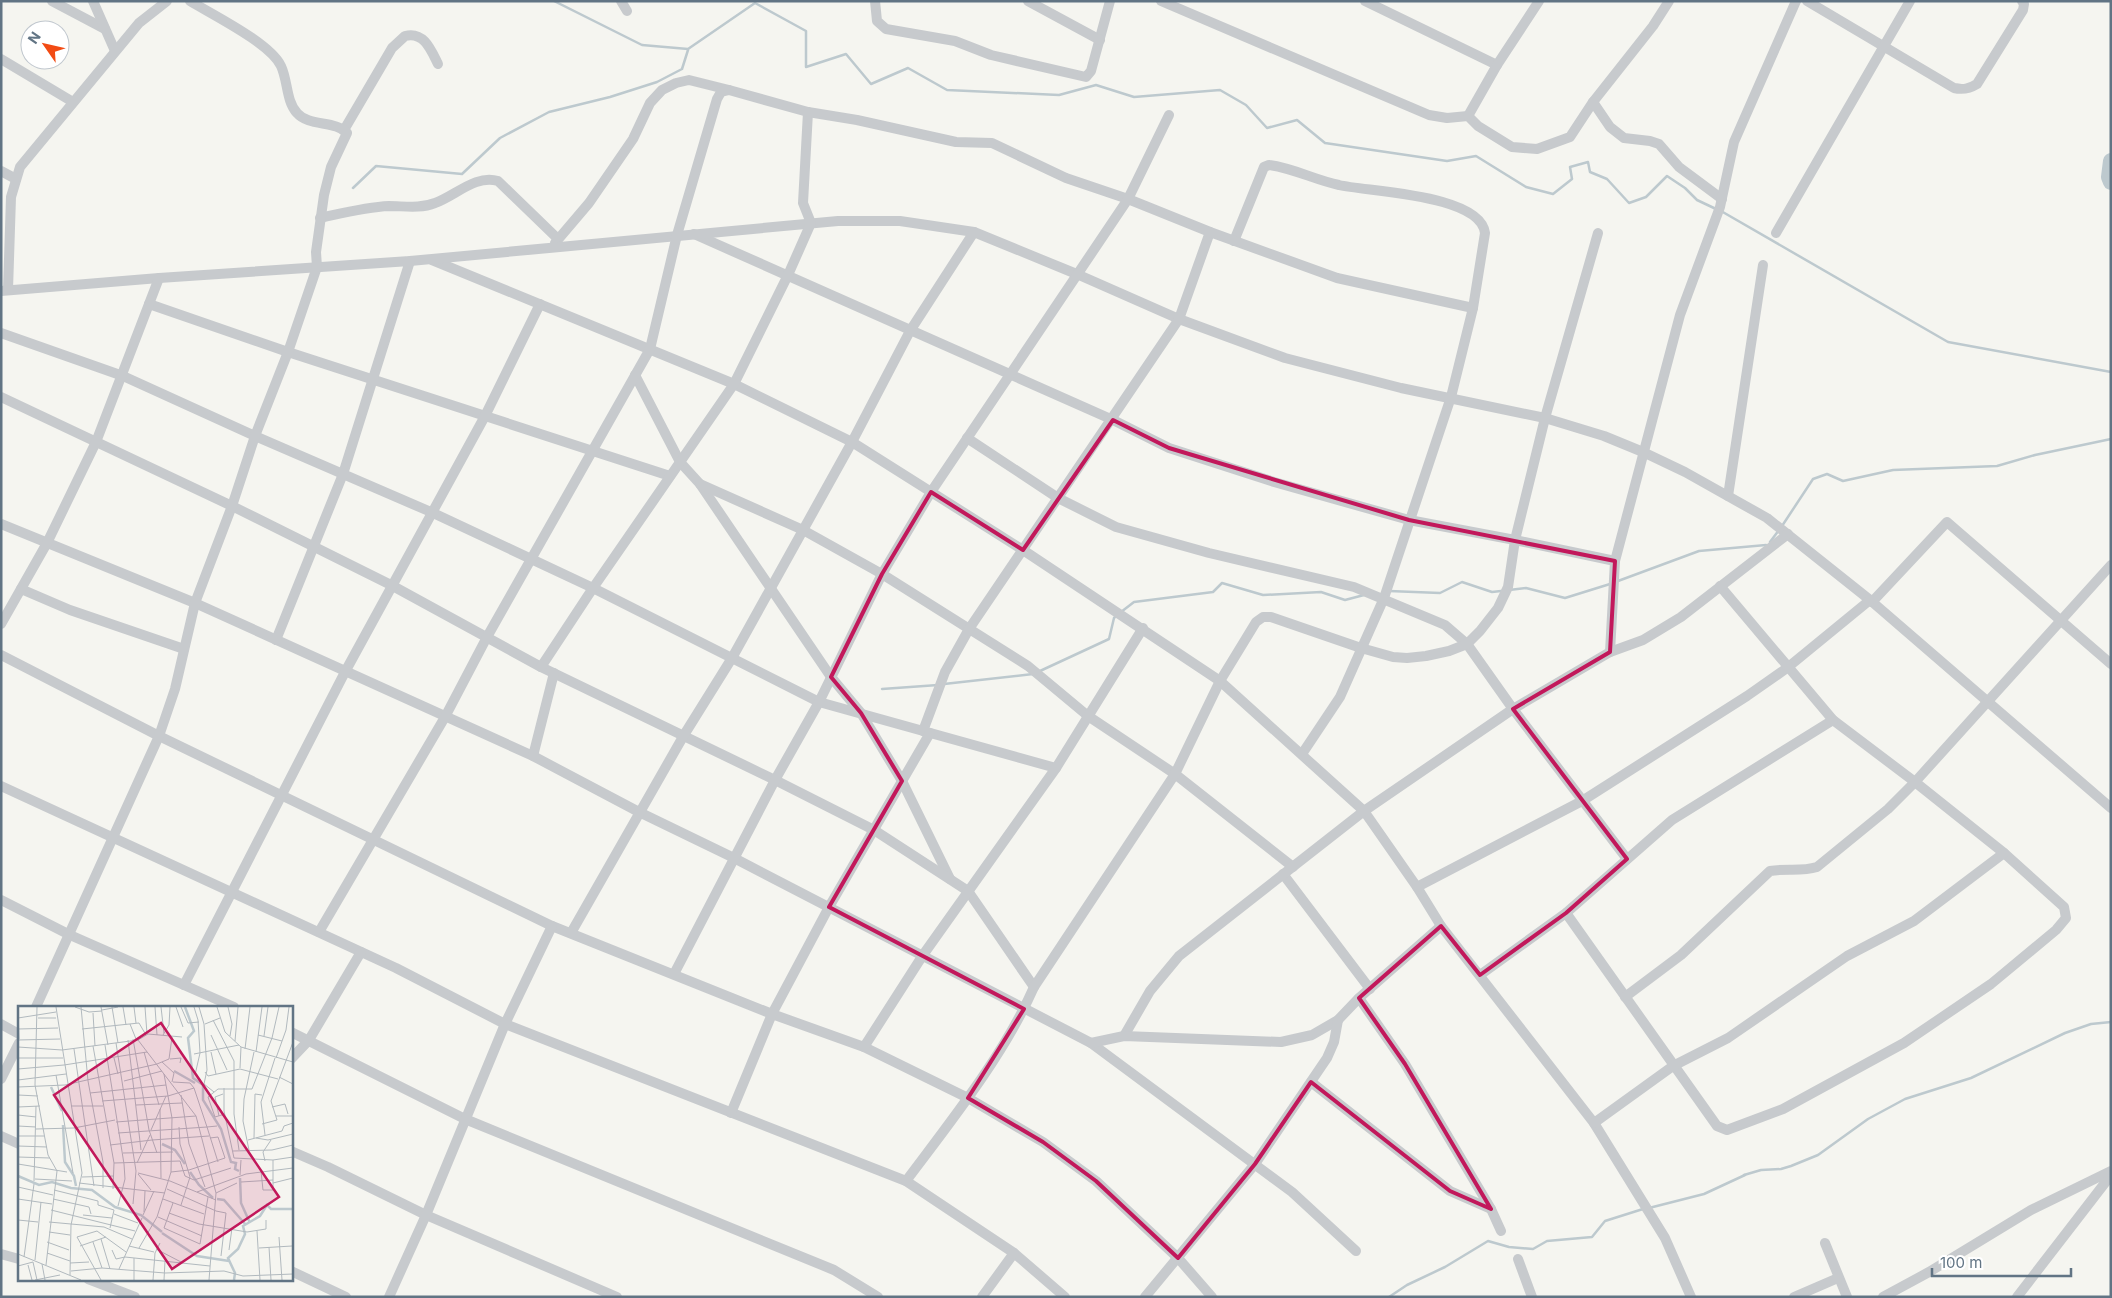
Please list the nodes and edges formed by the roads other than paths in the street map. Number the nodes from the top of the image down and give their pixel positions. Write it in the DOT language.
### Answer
graph roads {
  1 [pos="52,1"];
  2 [pos="93,1"];
  3 [pos="167,1"];
  4 [pos="190,1"];
  5 [pos="621,1"];
  6 [pos="875,1"];
  7 [pos="1028,1"];
  8 [pos="1110,1"];
  9 [pos="1161,1"];
  10 [pos="1365,1"];
  11 [pos="1539,1"];
  12 [pos="1669,1"];
  13 [pos="1796,1"];
  14 [pos="1807,1"];
  15 [pos="1910,1"];
  16 [pos="2022,1"];
  17 [pos="627,11"];
  18 [pos="105,29"];
  19 [pos="1100,40"];
  20 [pos="1885,46"];
  21 [pos="114,51"];
  22 [pos="1,59"];
  23 [pos="438,64"];
  24 [pos="1497,65"];
  25 [pos="729,90"];
  26 [pos="73,102"];
  27 [pos="1592,102"];
  28 [pos="808,112"];
  29 [pos="1169,115"];
  30 [pos="1468,116"];
  31 [pos="344,130"];
  32 [pos="1,171"];
  33 [pos="16,179"];
  34 [pos="6,196"];
  35 [pos="1128,199"];
  36 [pos="1721,203"];
  37 [pos="320,218"];
  38 [pos="810,223"];
  39 [pos="974,232"];
  40 [pos="1210,232"];
  41 [pos="1776,233"];
  42 [pos="693,234"];
  43 [pos="1598,234"];
  44 [pos="677,235"];
  45 [pos="558,239"];
  46 [pos="1234,241"];
  47 [pos="551,248"];
  48 [pos="431,260"];
  49 [pos="410,261"];
  50 [pos="1763,265"];
  51 [pos="317,267"];
  52 [pos="788,275"];
  53 [pos="1079,275"];
  54 [pos="159,278"];
  55 [pos="4,290"];
  56 [pos="149,304"];
  57 [pos="540,304"];
  58 [pos="1473,308"];
  59 [pos="1179,320"];
  60 [pos="910,331"];
  61 [pos="1,333"];
  62 [pos="650,349"];
  63 [pos="288,352"];
  64 [pos="635,375"];
  65 [pos="1009,375"];
  66 [pos="123,376"];
  67 [pos="374,379"];
  68 [pos="734,384"];
  69 [pos="1,397"];
  70 [pos="1451,398"];
  71 [pos="485,416"];
  72 [pos="1545,418"];
  73 [pos="1113,420"];
  74 [pos="255,436"];
  75 [pos="967,438"];
  76 [pos="96,442"];
  77 [pos="852,442"];
  78 [pos="593,451"];
  79 [pos="1643,452"];
  80 [pos="680,462"];
  81 [pos="343,474"];
  82 [pos="670,476"];
  83 [pos="700,484"];
  84 [pos="931,492"];
  85 [pos="1728,496"];
  86 [pos="1058,498"];
  87 [pos="232,506"];
  88 [pos="431,512"];
  89 [pos="1409,520"];
  90 [pos="1,524"];
  91 [pos="803,530"];
  92 [pos="1788,534"];
  93 [pos="1515,540"];
  94 [pos="47,543"];
  95 [pos="313,546"];
  96 [pos="1023,550"];
  97 [pos="531,559"];
  98 [pos="1615,561"];
  99 [pos="2110,566"];
  100 [pos="882,574"];
  101 [pos="391,585"];
  102 [pos="1720,586"];
  103 [pos="593,588"];
  104 [pos="770,588"];
  105 [pos="21,589"];
  106 [pos="1384,598"];
  107 [pos="1871,601"];
  108 [pos="195,603"];
  109 [pos="2062,620"];
  110 [pos="1,624"];
  111 [pos="1143,628"];
  112 [pos="969,629"];
  113 [pos="487,638"];
  114 [pos="276,640"];
  115 [pos="1468,644"];
  116 [pos="1361,648"];
  117 [pos="184,649"];
  118 [pos="1610,652"];
  119 [pos="1,655"];
  120 [pos="732,658"];
  121 [pos="2111,664"];
  122 [pos="541,667"];
  123 [pos="1787,668"];
  124 [pos="345,672"];
  125 [pos="554,673"];
  126 [pos="831,678"];
  127 [pos="1220,681"];
  128 [pos="819,702"];
  129 [pos="1987,702"];
  130 [pos="1513,709"];
  131 [pos="861,714"];
  132 [pos="1088,716"];
  133 [pos="445,717"];
  134 [pos="1832,720"];
  135 [pos="926,732"];
  136 [pos="684,735"];
  137 [pos="159,736"];
  138 [pos="1302,754"];
  139 [pos="533,756"];
  140 [pos="1056,768"];
  141 [pos="1175,774"];
  142 [pos="775,780"];
  143 [pos="902,781"];
  144 [pos="1915,782"];
  145 [pos="1,786"];
  146 [pos="280,795"];
  147 [pos="1582,801"];
  148 [pos="2111,808"];
  149 [pos="1364,811"];
  150 [pos="639,812"];
  151 [pos="874,830"];
  152 [pos="112,838"];
  153 [pos="374,840"];
  154 [pos="2004,853"];
  155 [pos="734,858"];
  156 [pos="1627,859"];
  157 [pos="1292,867"];
  158 [pos="1283,874"];
  159 [pos="950,880"];
  160 [pos="1417,887"];
  161 [pos="968,891"];
  162 [pos="230,892"];
  163 [pos="1,900"];
  164 [pos="829,907"];
  165 [pos="1566,913"];
  166 [pos="552,926"];
  167 [pos="1441,926"];
  168 [pos="319,932"];
  169 [pos="571,933"];
  170 [pos="70,935"];
  171 [pos="361,952"];
  172 [pos="922,955"];
  173 [pos="674,974"];
  174 [pos="1480,975"];
  175 [pos="184,985"];
  176 [pos="1034,987"];
  177 [pos="1370,989"];
  178 [pos="1626,997"];
  179 [pos="1358,998"];
  180 [pos="36,1006"];
  181 [pos="232,1006"];
  182 [pos="1024,1009"];
  183 [pos="772,1014"];
  184 [pos="1338,1020"];
  185 [pos="1,1024"];
  186 [pos="505,1024"];
  187 [pos="292,1032"];
  188 [pos="18,1033"];
  189 [pos="1124,1036"];
  190 [pos="309,1040"];
  191 [pos="1090,1043"];
  192 [pos="18,1045"];
  193 [pos="864,1047"];
  194 [pos="292,1058"];
  195 [pos="1673,1066"];
  196 [pos="1,1079"];
  197 [pos="1311,1082"];
  198 [pos="968,1098"];
  199 [pos="731,1113"];
  200 [pos="465,1119"];
  201 [pos="1594,1123"];
  202 [pos="1,1136"];
  203 [pos="18,1144"];
  204 [pos="292,1151"];
  205 [pos="1255,1164"];
  206 [pos="2111,1171"];
  207 [pos="2111,1175"];
  208 [pos="906,1181"];
  209 [pos="1491,1209"];
  210 [pos="426,1215"];
  211 [pos="1501,1231"];
  212 [pos="1825,1243"];
  213 [pos="1356,1251"];
  214 [pos="1014,1253"];
  215 [pos="1,1254"];
  216 [pos="1178,1258"];
  217 [pos="18,1259"];
  218 [pos="1518,1259"];
  219 [pos="292,1271"];
  220 [pos="1838,1278"];
  221 [pos="91,1280"];
  222 [pos="135,1297"];
  223 [pos="346,1297"];
  224 [pos="389,1297"];
  225 [pos="617,1297"];
  226 [pos="878,1297"];
  227 [pos="982,1297"];
  228 [pos="1065,1297"];
  229 [pos="1145,1297"];
  230 [pos="1212,1297"];
  231 [pos="1532,1297"];
  232 [pos="1691,1297"];
  233 [pos="1794,1297"];
  234 [pos="1847,1297"];
  235 [pos="1883,1297"];
  236 [pos="2017,1297"];
  1 -- 18 [label="street"];
  2 -- 18 [label="street"];
  3 -- 21 [label="street"];
  4 -- 31 [label="street"];
  5 -- 17 [label="street"];
  6 -- 19 [label="street"];
  7 -- 19 [label="street"];
  8 -- 19 [label="street"];
  9 -- 30 [label="street"];
  10 -- 24 [label="street"];
  11 -- 24 [label="street"];
  12 -- 27 [label="street"];
  13 -- 36 [label="street"];
  14 -- 20 [label="street"];
  15 -- 20 [label="street"];
  16 -- 20 [label="street"];
  18 -- 21 [label="street"];
  20 -- 41 [label="street"];
  21 -- 26 [label="street"];
  22 -- 26 [label="street"];
  23 -- 31 [label="street"];
  24 -- 30 [label="street"];
  25 -- 28 [label="street"];
  25 -- 44 [label="street"];
  25 -- 45 [label="street"];
  26 -- 33 [label="street"];
  27 -- 30 [label="street"];
  27 -- 36 [label="street"];
  28 -- 35 [label="street"];
  28 -- 38 [label="street"];
  29 -- 35 [label="street"];
  31 -- 37 [label="street"];
  32 -- 33 [label="street"];
  33 -- 34 [label="street"];
  34 -- 55 [label="street"];
  35 -- 40 [label="street"];
  35 -- 53 [label="street"];
  36 -- 79 [label="street"];
  37 -- 45 [label="street"];
  37 -- 51 [label="street"];
  38 -- 39 [label="street"];
  38 -- 42 [label="street"];
  38 -- 52 [label="street"];
  39 -- 53 [label="street"];
  39 -- 60 [label="street"];
  40 -- 46 [label="street"];
  40 -- 59 [label="street"];
  42 -- 44 [label="street"];
  42 -- 52 [label="street"];
  43 -- 72 [label="street"];
  44 -- 47 [label="street"];
  44 -- 62 [label="street"];
  45 -- 47 [label="street"];
  46 -- 58 [label="street"];
  46 -- 58 [label="street"];
  47 -- 48 [label="street"];
  48 -- 49 [label="street"];
  48 -- 57 [label="street"];
  49 -- 51 [label="street"];
  49 -- 67 [label="street"];
  50 -- 85 [label="street"];
  51 -- 54 [label="street"];
  51 -- 63 [label="street"];
  52 -- 60 [label="street"];
  52 -- 68 [label="street"];
  53 -- 59 [label="street"];
  53 -- 65 [label="street"];
  54 -- 55 [label="street"];
  54 -- 56 [label="street"];
  56 -- 63 [label="street"];
  56 -- 66 [label="street"];
  57 -- 62 [label="street"];
  57 -- 71 [label="street"];
  58 -- 70 [label="street"];
  59 -- 70 [label="street"];
  59 -- 73 [label="street"];
  60 -- 65 [label="street"];
  60 -- 77 [label="street"];
  61 -- 66 [label="street"];
  62 -- 64 [label="street"];
  62 -- 68 [label="street"];
  63 -- 67 [label="street"];
  63 -- 74 [label="street"];
  64 -- 78 [label="street"];
  64 -- 80 [label="street"];
  65 -- 73 [label="street"];
  65 -- 75 [label="street"];
  66 -- 74 [label="street"];
  66 -- 76 [label="street"];
  67 -- 71 [label="street"];
  67 -- 81 [label="street"];
  68 -- 77 [label="street"];
  68 -- 80 [label="street"];
  69 -- 76 [label="street"];
  70 -- 72 [label="street"];
  70 -- 89 [label="street"];
  71 -- 78 [label="street"];
  71 -- 88 [label="street"];
  72 -- 79 [label="street"];
  72 -- 93 [label="street"];
  73 -- 86 [label="street"];
  73 -- 89 [label="street"];
  74 -- 81 [label="street"];
  74 -- 87 [label="street"];
  75 -- 84 [label="street"];
  75 -- 86 [label="street"];
  76 -- 87 [label="street"];
  76 -- 94 [label="street"];
  77 -- 84 [label="street"];
  77 -- 91 [label="street"];
  78 -- 82 [label="street"];
  78 -- 97 [label="street"];
  79 -- 85 [label="street"];
  79 -- 98 [label="street"];
  80 -- 82 [label="street"];
  80 -- 83 [label="street"];
  81 -- 88 [label="street"];
  81 -- 95 [label="street"];
  82 -- 103 [label="street"];
  83 -- 91 [label="street"];
  83 -- 104 [label="street"];
  84 -- 96 [label="street"];
  84 -- 100 [label="street"];
  85 -- 92 [label="street"];
  86 -- 96 [label="street"];
  86 -- 106 [label="street"];
  87 -- 95 [label="street"];
  87 -- 108 [label="street"];
  88 -- 97 [label="street"];
  88 -- 101 [label="street"];
  89 -- 93 [label="street"];
  89 -- 106 [label="street"];
  90 -- 94 [label="street"];
  91 -- 100 [label="street"];
  91 -- 104 [label="street"];
  92 -- 102 [label="street"];
  92 -- 107 [label="street"];
  93 -- 98 [label="street"];
  93 -- 115 [label="street"];
  94 -- 105 [label="street"];
  94 -- 108 [label="street"];
  95 -- 101 [label="street"];
  95 -- 114 [label="street"];
  96 -- 111 [label="street"];
  96 -- 112 [label="street"];
  97 -- 103 [label="street"];
  97 -- 113 [label="street"];
  98 -- 118 [label="street"];
  99 -- 109 [label="street"];
  100 -- 112 [label="street"];
  100 -- 126 [label="street"];
  101 -- 113 [label="street"];
  101 -- 124 [label="street"];
  102 -- 118 [label="street"];
  102 -- 123 [label="street"];
  103 -- 120 [label="street"];
  103 -- 122 [label="street"];
  104 -- 120 [label="street"];
  104 -- 126 [label="street"];
  105 -- 110 [label="street"];
  105 -- 117 [label="street"];
  106 -- 115 [label="street"];
  106 -- 116 [label="street"];
  107 -- 109 [label="street"];
  107 -- 123 [label="street"];
  107 -- 129 [label="street"];
  108 -- 114 [label="street"];
  108 -- 117 [label="street"];
  109 -- 121 [label="street"];
  109 -- 129 [label="street"];
  111 -- 127 [label="street"];
  111 -- 132 [label="street"];
  112 -- 132 [label="street"];
  112 -- 135 [label="street"];
  113 -- 122 [label="street"];
  113 -- 133 [label="street"];
  114 -- 124 [label="street"];
  115 -- 116 [label="street"];
  115 -- 130 [label="street"];
  116 -- 127 [label="street"];
  116 -- 138 [label="street"];
  117 -- 137 [label="street"];
  118 -- 130 [label="street"];
  119 -- 137 [label="street"];
  120 -- 128 [label="street"];
  120 -- 136 [label="street"];
  122 -- 125 [label="street"];
  123 -- 134 [label="street"];
  123 -- 147 [label="street"];
  124 -- 133 [label="street"];
  124 -- 146 [label="street"];
  125 -- 136 [label="street"];
  125 -- 139 [label="street"];
  126 -- 128 [label="street"];
  126 -- 131 [label="street"];
  127 -- 138 [label="street"];
  127 -- 141 [label="street"];
  128 -- 131 [label="street"];
  128 -- 142 [label="street"];
  129 -- 144 [label="street"];
  129 -- 148 [label="street"];
  130 -- 147 [label="street"];
  130 -- 149 [label="street"];
  131 -- 135 [label="street"];
  131 -- 143 [label="street"];
  132 -- 140 [label="street"];
  132 -- 141 [label="street"];
  133 -- 139 [label="street"];
  133 -- 153 [label="street"];
  134 -- 144 [label="street"];
  134 -- 156 [label="street"];
  135 -- 140 [label="street"];
  135 -- 143 [label="street"];
  136 -- 142 [label="street"];
  136 -- 150 [label="street"];
  137 -- 146 [label="street"];
  137 -- 152 [label="street"];
  138 -- 149 [label="street"];
  139 -- 150 [label="street"];
  140 -- 161 [label="street"];
  141 -- 157 [label="street"];
  141 -- 176 [label="street"];
  142 -- 151 [label="street"];
  142 -- 155 [label="street"];
  143 -- 151 [label="street"];
  143 -- 159 [label="street"];
  144 -- 154 [label="street"];
  144 -- 178 [label="street"];
  145 -- 152 [label="street"];
  146 -- 153 [label="street"];
  146 -- 162 [label="street"];
  147 -- 156 [label="street"];
  147 -- 160 [label="street"];
  149 -- 157 [label="street"];
  149 -- 160 [label="street"];
  150 -- 155 [label="street"];
  150 -- 169 [label="street"];
  151 -- 159 [label="street"];
  151 -- 164 [label="street"];
  152 -- 162 [label="street"];
  152 -- 170 [label="street"];
  153 -- 166 [label="street"];
  153 -- 168 [label="street"];
  154 -- 195 [label="street"];
  154 -- 195 [label="street"];
  155 -- 164 [label="street"];
  155 -- 173 [label="street"];
  156 -- 165 [label="street"];
  157 -- 158 [label="street"];
  158 -- 177 [label="street"];
  158 -- 189 [label="street"];
  159 -- 161 [label="street"];
  160 -- 167 [label="street"];
  161 -- 172 [label="street"];
  161 -- 176 [label="street"];
  162 -- 168 [label="street"];
  162 -- 175 [label="street"];
  163 -- 170 [label="street"];
  164 -- 172 [label="street"];
  164 -- 183 [label="street"];
  165 -- 174 [label="street"];
  165 -- 178 [label="street"];
  166 -- 169 [label="street"];
  166 -- 186 [label="street"];
  167 -- 174 [label="street"];
  167 -- 177 [label="street"];
  168 -- 171 [label="street"];
  169 -- 173 [label="street"];
  170 -- 175 [label="street"];
  170 -- 180 [label="street"];
  171 -- 186 [label="street"];
  171 -- 190 [label="street"];
  172 -- 182 [label="street"];
  172 -- 193 [label="street"];
  173 -- 183 [label="street"];
  174 -- 201 [label="street"];
  175 -- 181 [label="street"];
  176 -- 182 [label="street"];
  177 -- 179 [label="street"];
  178 -- 195 [label="street"];
  179 -- 184 [label="street"];
  179 -- 209 [label="street"];
  182 -- 191 [label="street"];
  182 -- 198 [label="street"];
  183 -- 193 [label="street"];
  183 -- 199 [label="street"];
  184 -- 189 [label="street"];
  184 -- 197 [label="street"];
  185 -- 188 [label="street"];
  186 -- 199 [label="street"];
  186 -- 200 [label="street"];
  187 -- 190 [label="street"];
  189 -- 191 [label="street"];
  190 -- 194 [label="street"];
  190 -- 200 [label="street"];
  191 -- 205 [label="street"];
  192 -- 196 [label="street"];
  193 -- 198 [label="street"];
  195 -- 201 [label="street"];
  197 -- 205 [label="street"];
  197 -- 209 [label="street"];
  198 -- 208 [label="street"];
  198 -- 216 [label="street"];
  199 -- 208 [label="street"];
  200 -- 210 [label="street"];
  200 -- 226 [label="street"];
  201 -- 232 [label="street"];
  202 -- 203 [label="street"];
  204 -- 210 [label="street"];
  205 -- 213 [label="street"];
  205 -- 216 [label="street"];
  206 -- 235 [label="street"];
  207 -- 236 [label="street"];
  208 -- 214 [label="street"];
  209 -- 211 [label="street"];
  210 -- 224 [label="street"];
  210 -- 225 [label="street"];
  212 -- 220 [label="street"];
  214 -- 227 [label="street"];
  214 -- 228 [label="street"];
  215 -- 217 [label="street"];
  216 -- 229 [label="street"];
  216 -- 230 [label="street"];
  218 -- 231 [label="street"];
  219 -- 223 [label="street"];
  220 -- 233 [label="street"];
  220 -- 234 [label="street"];
  221 -- 222 [label="street"];
}
